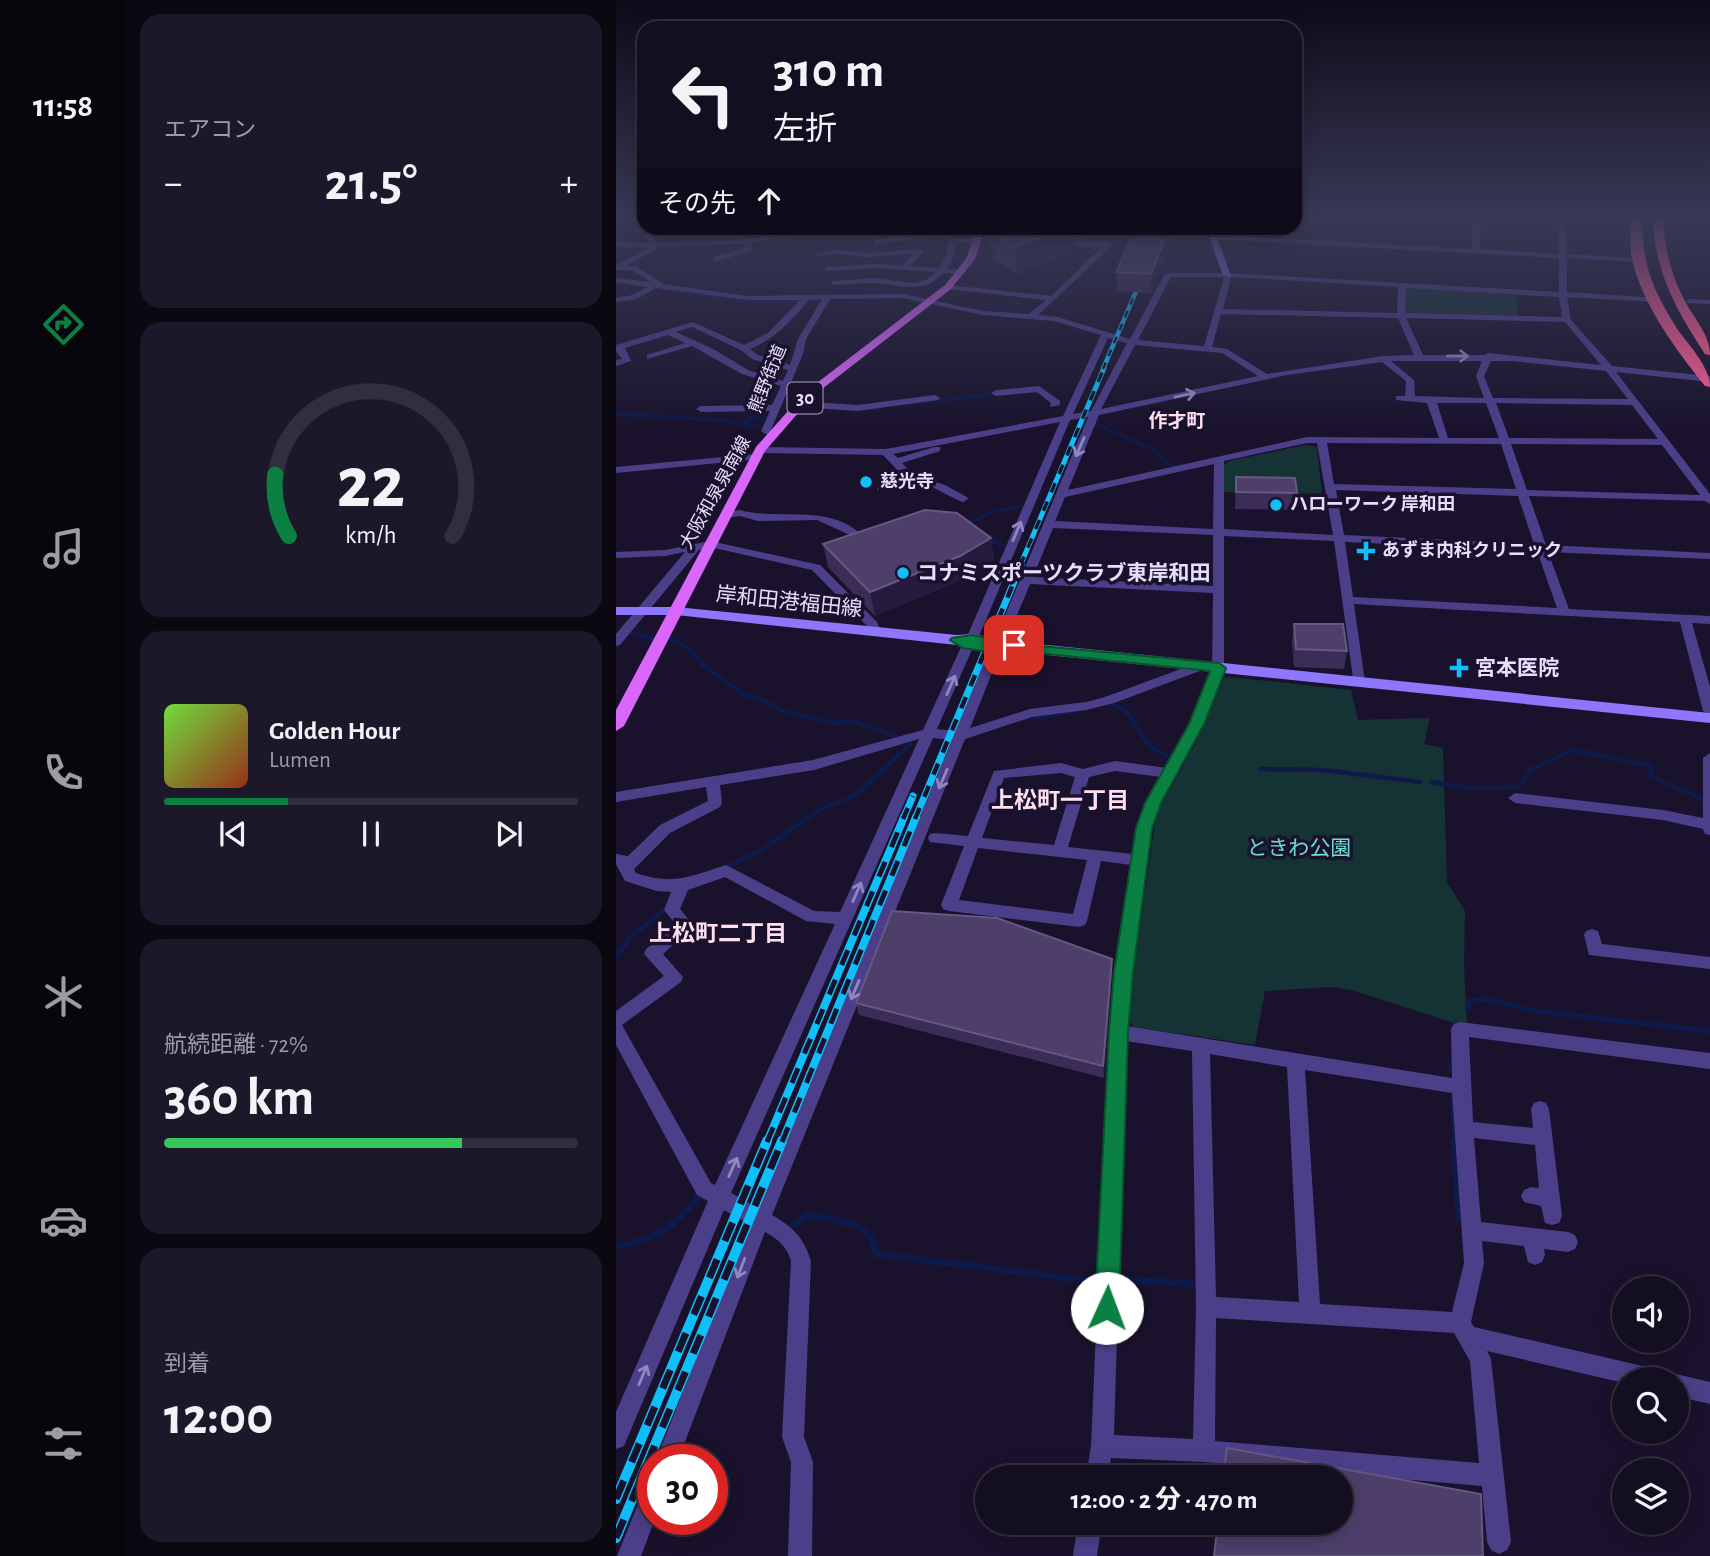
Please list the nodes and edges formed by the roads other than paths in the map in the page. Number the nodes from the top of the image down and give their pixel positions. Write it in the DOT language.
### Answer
graph roads {
  1 [pos="948,287"];
  2 [pos="651,288"];
  3 [pos="670,288"];
  4 [pos="832,288"];
  5 [pos="953,288"];
  6 [pos="1064,288"];
  7 [pos="1160,288"];
  8 [pos="1224,288"];
  9 [pos="1402,288"];
  10 [pos="1431,288"];
  11 [pos="1563,288"];
  12 [pos="1650,288"];
  13 [pos="1661,288"];
  14 [pos="1672,288"];
  15 [pos="1684,288"];
  16 [pos="1563,295"];
  17 [pos="829,298"];
  18 [pos="805,299"];
  19 [pos="1052,299"];
  20 [pos="616,300"];
  21 [pos="1656,300"];
  22 [pos="1689,301"];
  23 [pos="933,302"];
  24 [pos="1710,302"];
  25 [pos="1218,311"];
  26 [pos="1401,316"];
  27 [pos="1031,317"];
  28 [pos="1567,320"];
  29 [pos="667,331"];
  30 [pos="1105,335"];
  31 [pos="1710,337"];
  32 [pos="692,342"];
  33 [pos="1132,342"];
  34 [pos="618,347"];
  35 [pos="1208,347"];
  36 [pos="744,348"];
  37 [pos="1710,351"];
  38 [pos="1419,356"];
  39 [pos="1488,356"];
  40 [pos="650,357"];
  41 [pos="1383,359"];
  42 [pos="616,363"];
  43 [pos="1609,368"];
  44 [pos="792,369"];
  45 [pos="1709,376"];
  46 [pos="1267,378"];
  47 [pos="785,384"];
  48 [pos="996,393"];
  49 [pos="935,398"];
  50 [pos="1041,398"];
  51 [pos="1399,398"];
  52 [pos="1410,399"];
  53 [pos="1431,400"];
  54 [pos="1490,402"];
  55 [pos="1635,402"];
  56 [pos="799,404"];
  57 [pos="1055,404"];
  58 [pos="774,408"];
  59 [pos="701,409"];
  60 [pos="1096,412"];
  61 [pos="1070,415"];
  62 [pos="772,434"];
  63 [pos="967,436"];
  64 [pos="1321,439"];
  65 [pos="1445,442"];
  66 [pos="1504,442"];
  67 [pos="1664,442"];
  68 [pos="886,452"];
  69 [pos="758,453"];
  70 [pos="1219,461"];
  71 [pos="896,462"];
  72 [pos="616,470"];
  73 [pos="910,477"];
  74 [pos="1329,487"];
  75 [pos="881,488"];
  76 [pos="1522,492"];
  77 [pos="1059,495"];
  78 [pos="963,499"];
  79 [pos="1709,499"];
  80 [pos="724,515"];
  81 [pos="1047,524"];
  82 [pos="1220,532"];
  83 [pos="856,534"];
  84 [pos="1339,537"];
  85 [pos="710,544"];
  86 [pos="695,547"];
  87 [pos="1539,547"];
  88 [pos="616,555"];
  89 [pos="1710,556"];
  90 [pos="1025,580"];
  91 [pos="1217,590"];
  92 [pos="1349,600"];
  93 [pos="616,611"];
  94 [pos="642,611"];
  95 [pos="676,611"];
  96 [pos="1564,611"];
  97 [pos="1685,618"];
  98 [pos="1710,620"];
  99 [pos="875,632"];
  100 [pos="966,641"];
  101 [pos="616,642"];
  102 [pos="998,645"];
  103 [pos="1210,667"];
  104 [pos="1359,682"];
  105 [pos="1710,711"];
  106 [pos="1710,718"];
  107 [pos="616,726"];
  108 [pos="929,733"];
  109 [pos="961,736"];
  110 [pos="1710,758"];
  111 [pos="1170,773"];
  112 [pos="1083,774"];
  113 [pos="712,781"];
  114 [pos="616,797"];
  115 [pos="1515,798"];
  116 [pos="1709,802"];
  117 [pos="1709,828"];
  118 [pos="935,838"];
  119 [pos="973,842"];
  120 [pos="1059,853"];
  121 [pos="1095,856"];
  122 [pos="1140,860"];
  123 [pos="621,863"];
  124 [pos="681,887"];
  125 [pos="845,918"];
  126 [pos="1592,935"];
  127 [pos="1710,962"];
  128 [pos="616,1020"];
  129 [pos="616,1029"];
  130 [pos="1118,1032"];
  131 [pos="1201,1045"];
  132 [pos="1296,1060"];
  133 [pos="1710,1061"];
  134 [pos="1461,1087"];
  135 [pos="1540,1109"];
  136 [pos="1464,1129"];
  137 [pos="1543,1138"];
  138 [pos="719,1198"];
  139 [pos="1544,1203"];
  140 [pos="760,1221"];
  141 [pos="1472,1230"];
  142 [pos="1568,1242"];
  143 [pos="1206,1307"];
  144 [pos="1310,1315"];
  145 [pos="1464,1330"];
  146 [pos="1612,1369"];
  147 [pos="1689,1388"];
  148 [pos="1710,1393"];
  149 [pos="616,1438"];
  150 [pos="673,1444"];
  151 [pos="1101,1446"];
  152 [pos="1204,1451"];
  153 [pos="1099,1465"];
  154 [pos="1491,1475"];
  155 [pos="637,1535"];
  156 [pos="1088,1535"];
  157 [pos="1499,1542"];
  158 [pos="629,1556"];
  159 [pos="800,1556"];
  160 [pos="1086,1556"];
  1 -- 23 [label="main road, 大阪和泉泉南線 / 30"];
  2 -- 20 [label="street"];
  3 -- 18 [label="street"];
  4 -- 17 [label="street, 熊野街道"];
  5 -- 19 [label="street"];
  6 -- 19 [label="street"];
  7 -- 33 [label="street"];
  8 -- 25 [label="street"];
  9 -- 26 [label="street"];
  10 -- 16 [label="street"];
  11 -- 16 [label="street"];
  12 -- 21 [label="highway"];
  13 -- 45 [label="highway"];
  14 -- 37 [label="highway"];
  15 -- 22 [label="highway"];
  16 -- 21 [label="street"];
  16 -- 28 [label="street"];
  17 -- 18 [label="street"];
  17 -- 23 [label="street"];
  17 -- 44 [label="street, 熊野街道"];
  18 -- 36 [label="street"];
  19 -- 27 [label="street"];
  21 -- 45 [label="highway"];
  22 -- 24 [label="street"];
  22 -- 31 [label="highway"];
  23 -- 27 [label="street"];
  23 -- 56 [label="main road, 大阪和泉泉南線 / 30"];
  25 -- 26 [label="street"];
  25 -- 35 [label="street"];
  26 -- 28 [label="street"];
  26 -- 38 [label="street"];
  27 -- 30 [label="street"];
  28 -- 43 [label="street"];
  29 -- 32 [label="street"];
  29 -- 34 [label="street"];
  29 -- 36 [label="street"];
  30 -- 33 [label="street"];
  30 -- 61 [label="street"];
  32 -- 40 [label="street"];
  32 -- 47 [label="street"];
  33 -- 35 [label="street"];
  33 -- 60 [label="street"];
  34 -- 42 [label="street"];
  35 -- 46 [label="street"];
  36 -- 44 [label="street"];
  38 -- 39 [label="street, one-way"];
  38 -- 41 [label="street"];
  39 -- 43 [label="street"];
  39 -- 54 [label="street"];
  41 -- 46 [label="street"];
  41 -- 52 [label="street"];
  43 -- 45 [label="street"];
  43 -- 55 [label="street"];
  44 -- 47 [label="street, 熊野街道"];
  60 -- 46 [label="street, one-way"];
  47 -- 58 [label="street, 熊野街道"];
  48 -- 57 [label="street"];
  49 -- 56 [label="street"];
  50 -- 57 [label="street"];
  51 -- 52 [label="street"];
  52 -- 53 [label="street"];
  53 -- 54 [label="street"];
  53 -- 65 [label="street"];
  54 -- 55 [label="street"];
  54 -- 66 [label="street"];
  55 -- 67 [label="street"];
  56 -- 62 [label="main road, 大阪和泉泉南線 / 30"];
  57 -- 61 [label="street"];
  58 -- 59 [label="street"];
  58 -- 62 [label="street, 熊野街道"];
  60 -- 61 [label="street"];
  60 -- 77 [label="street, one-way"];
  61 -- 63 [label="street"];
  100 -- 61 [label="street, one-way"];
  62 -- 69 [label="main road, 大阪和泉泉南線 / 30"];
  63 -- 68 [label="street"];
  63 -- 71 [label="street"];
  64 -- 65 [label="street"];
  64 -- 70 [label="street"];
  64 -- 74 [label="street"];
  65 -- 66 [label="street"];
  66 -- 67 [label="street"];
  66 -- 76 [label="street"];
  67 -- 79 [label="street"];
  68 -- 69 [label="street"];
  68 -- 71 [label="street"];
  69 -- 72 [label="street"];
  69 -- 80 [label="main road, 大阪和泉泉南線 / 30"];
  70 -- 77 [label="street"];
  70 -- 82 [label="street"];
  71 -- 73 [label="street"];
  73 -- 75 [label="street"];
  73 -- 78 [label="street"];
  74 -- 76 [label="street"];
  74 -- 84 [label="street"];
  76 -- 79 [label="street"];
  76 -- 87 [label="street"];
  77 -- 81 [label="street"];
  80 -- 83 [label="street"];
  80 -- 85 [label="main road, 大阪和泉泉南線 / 30"];
  81 -- 82 [label="street"];
  81 -- 90 [label="street"];
  82 -- 84 [label="street"];
  82 -- 91 [label="street"];
  84 -- 87 [label="street"];
  84 -- 92 [label="street"];
  85 -- 86 [label="street"];
  85 -- 95 [label="main road, 大阪和泉泉南線 / 30"];
  85 -- 99 [label="street"];
  86 -- 88 [label="street"];
  86 -- 94 [label="street"];
  87 -- 89 [label="street"];
  87 -- 96 [label="street"];
  90 -- 91 [label="street"];
  90 -- 102 [label="street"];
  91 -- 103 [label="street"];
  92 -- 96 [label="street"];
  92 -- 104 [label="street"];
  93 -- 94 [label="street, 岸和田港福田線"];
  94 -- 95 [label="street, 岸和田港福田線"];
  94 -- 101 [label="street"];
  95 -- 99 [label="street, 岸和田港福田線"];
  95 -- 107 [label="main road, 大阪和泉泉南線 / 30"];
  96 -- 97 [label="street"];
  97 -- 98 [label="street"];
  97 -- 105 [label="street"];
  99 -- 100 [label="street, 岸和田港福田線"];
  100 -- 102 [label="street, 岸和田港福田線"];
  108 -- 100 [label="street, one-way"];
  102 -- 103 [label="street, 岸和田港福田線"];
  102 -- 109 [label="street"];
  103 -- 104 [label="street, 岸和田港福田線"];
  103 -- 109 [label="street"];
  103 -- 111 [label="street"];
  104 -- 106 [label="street, 岸和田港福田線"];
  108 -- 109 [label="street"];
  108 -- 113 [label="street"];
  125 -- 108 [label="street, one-way"];
  109 -- 140 [label="street, one-way"];
  110 -- 116 [label="street"];
  111 -- 112 [label="street"];
  111 -- 122 [label="street"];
  112 -- 119 [label="street"];
  112 -- 120 [label="street"];
  113 -- 114 [label="street"];
  113 -- 123 [label="street"];
  115 -- 117 [label="street"];
  116 -- 117 [label="street"];
  118 -- 119 [label="street"];
  119 -- 120 [label="street"];
  119 -- 121 [label="street"];
  120 -- 121 [label="street"];
  121 -- 122 [label="street"];
  122 -- 130 [label="street"];
  123 -- 124 [label="street"];
  124 -- 125 [label="street"];
  124 -- 128 [label="street"];
  138 -- 125 [label="street, one-way"];
  126 -- 127 [label="street"];
  129 -- 138 [label="street"];
  130 -- 131 [label="street"];
  130 -- 151 [label="street"];
  131 -- 132 [label="street"];
  131 -- 143 [label="street"];
  132 -- 134 [label="street"];
  132 -- 144 [label="street"];
  133 -- 134 [label="street"];
  134 -- 136 [label="street"];
  135 -- 137 [label="street"];
  136 -- 137 [label="street"];
  136 -- 141 [label="street"];
  137 -- 139 [label="street"];
  138 -- 140 [label="street"];
  149 -- 138 [label="street, one-way"];
  140 -- 150 [label="street, one-way"];
  140 -- 159 [label="street"];
  141 -- 142 [label="street"];
  141 -- 145 [label="street"];
  143 -- 144 [label="street"];
  143 -- 152 [label="street"];
  144 -- 145 [label="street"];
  145 -- 146 [label="street"];
  145 -- 154 [label="street"];
  147 -- 148 [label="street"];
  151 -- 152 [label="street"];
  151 -- 153 [label="street"];
  152 -- 154 [label="street"];
  154 -- 157 [label="street"];
  155 -- 158 [label="street"];
  156 -- 160 [label="street"];
}
